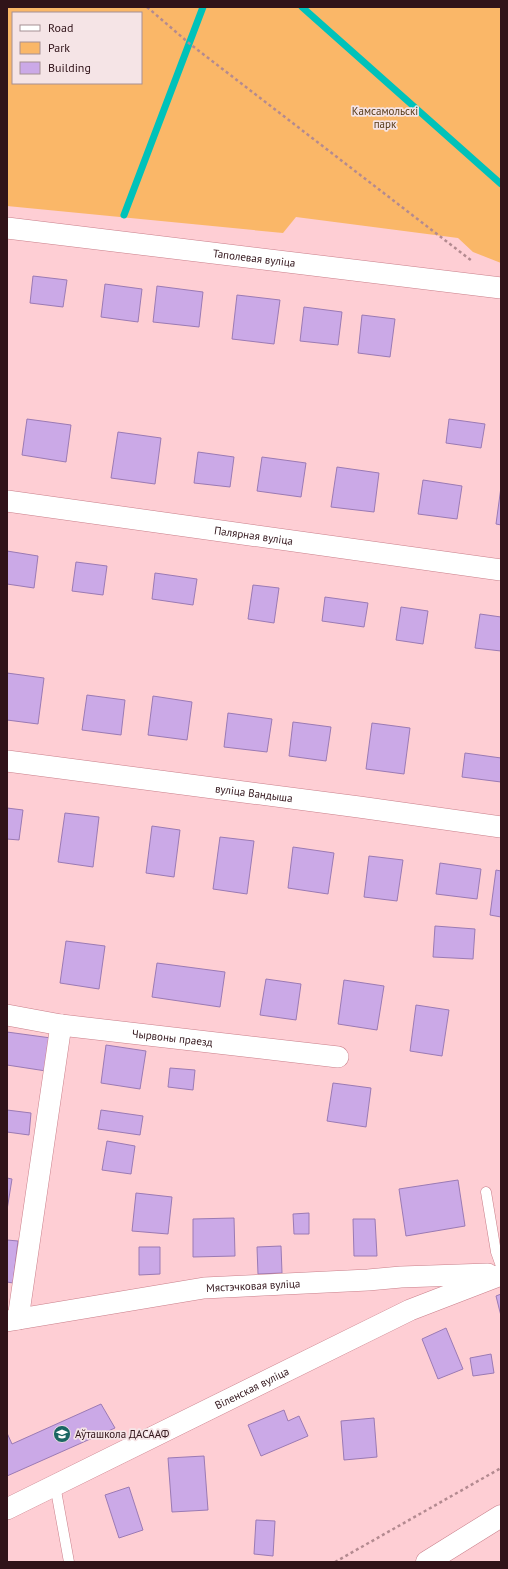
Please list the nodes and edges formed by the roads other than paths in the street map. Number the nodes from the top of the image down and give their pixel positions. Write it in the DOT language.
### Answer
graph roads {
  1 [pos="7,228"];
  2 [pos="501,288"];
  3 [pos="7,501"];
  4 [pos="501,570"];
  5 [pos="7,761"];
  6 [pos="501,827"];
  7 [pos="7,1015"];
  8 [pos="61,1025"];
  9 [pos="338,1057"];
  10 [pos="486,1192"];
  11 [pos="501,1266"];
  12 [pos="501,1275"];
  13 [pos="401,1277"];
  14 [pos="410,1310"];
  15 [pos="13,1320"];
  16 [pos="55,1486"];
  17 [pos="7,1509"];
  18 [pos="501,1516"];
  19 [pos="69,1562"];
  20 [pos="426,1562"];
  1 -- 2 [label="street, Таполевая вуліца"];
  3 -- 4 [label="street, Палярная вуліца"];
  5 -- 6 [label="street, вуліца Вандыша"];
  7 -- 8 [label="street, Чырвоны праезд"];
  8 -- 9 [label="street, Чырвоны праезд"];
  8 -- 15 [label="street"];
  10 -- 11 [label="lane"];
  12 -- 13 [label="street, Мястэчковая вуліца"];
  12 -- 14 [label="street, Віленская вуліца"];
  13 -- 14 [label="street"];
  13 -- 15 [label="street, Мястэчковая вуліца"];
  14 -- 16 [label="street, Віленская вуліца"];
  16 -- 17 [label="street, Віленская вуліца"];
  16 -- 19 [label="lane"];
  18 -- 20 [label="main road"];
}
